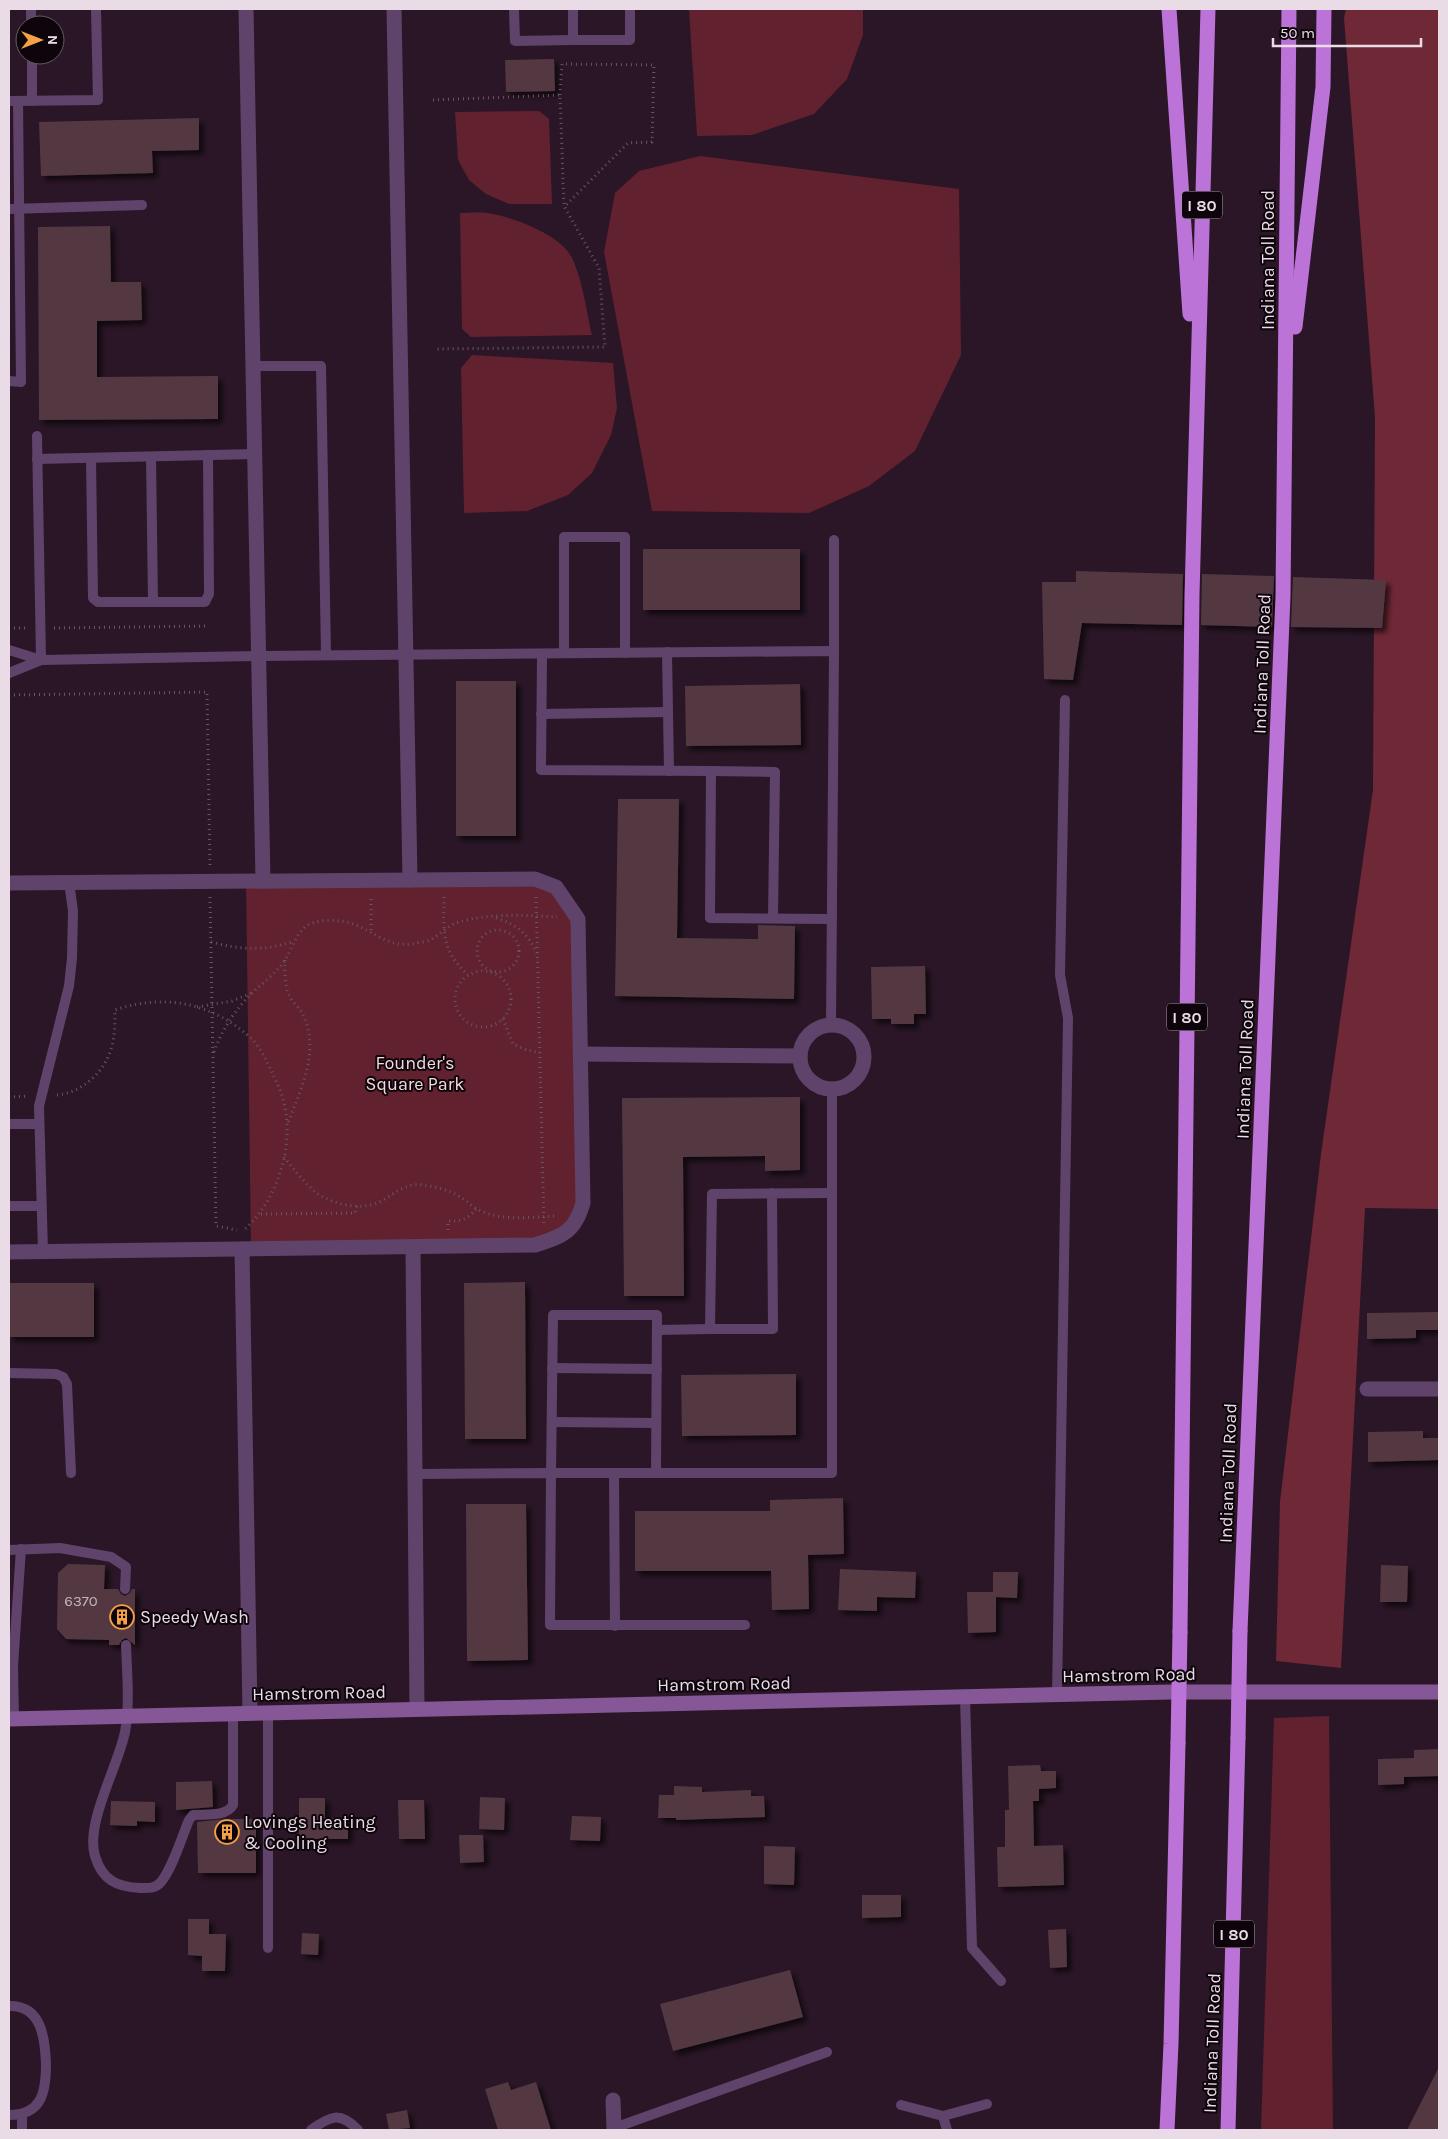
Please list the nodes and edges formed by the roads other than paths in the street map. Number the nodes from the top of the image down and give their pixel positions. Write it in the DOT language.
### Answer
graph roads {
  1 [pos="96,9"];
  2 [pos="246,9"];
  3 [pos="394,9"];
  4 [pos="514,9"];
  5 [pos="572,9"];
  6 [pos="630,9"];
  7 [pos="1169,9"];
  8 [pos="1208,9"];
  9 [pos="1288,9"];
  10 [pos="1324,9"];
  11 [pos="573,40"];
  12 [pos="32,65"];
  13 [pos="13,101"];
  14 [pos="32,101"];
  15 [pos="142,205"];
  16 [pos="14,208"];
  17 [pos="253,366"];
  18 [pos="9,382"];
  19 [pos="1286,400"];
  20 [pos="1196,402"];
  21 [pos="37,436"];
  22 [pos="255,454"];
  23 [pos="208,456"];
  24 [pos="151,457"];
  25 [pos="91,458"];
  26 [pos="37,459"];
  27 [pos="834,540"];
  28 [pos="153,602"];
  29 [pos="9,650"];
  30 [pos="834,651"];
  31 [pos="667,652"];
  32 [pos="564,653"];
  33 [pos="625,653"];
  34 [pos="542,654"];
  35 [pos="326,655"];
  36 [pos="406,655"];
  37 [pos="258,656"];
  38 [pos="41,660"];
  39 [pos="9,673"];
  40 [pos="1065,700"];
  41 [pos="668,712"];
  42 [pos="541,714"];
  43 [pos="669,771"];
  44 [pos="711,771"];
  45 [pos="410,880"];
  46 [pos="262,881"];
  47 [pos="9,882"];
  48 [pos="70,882"];
  49 [pos="774,918"];
  50 [pos="832,919"];
  51 [pos="831,1025"];
  52 [pos="581,1054"];
  53 [pos="800,1056"];
  54 [pos="832,1089"];
  55 [pos="9,1124"];
  56 [pos="39,1124"];
  57 [pos="832,1192"];
  58 [pos="772,1194"];
  59 [pos="9,1206"];
  60 [pos="41,1206"];
  61 [pos="413,1247"];
  62 [pos="242,1249"];
  63 [pos="9,1252"];
  64 [pos="43,1252"];
  65 [pos="710,1329"];
  66 [pos="657,1330"];
  67 [pos="552,1368"];
  68 [pos="657,1369"];
  69 [pos="9,1373"];
  70 [pos="1367,1389"];
  71 [pos="1439,1389"];
  72 [pos="552,1422"];
  73 [pos="656,1422"];
  74 [pos="71,1473"];
  75 [pos="551,1473"];
  76 [pos="614,1473"];
  77 [pos="656,1473"];
  78 [pos="415,1474"];
  79 [pos="21,1549"];
  80 [pos="9,1550"];
  81 [pos="125,1589"];
  82 [pos="745,1624"];
  83 [pos="615,1626"];
  84 [pos="126,1645"];
  85 [pos="11,1666"];
  86 [pos="1439,1692"];
  87 [pos="1057,1695"];
  88 [pos="965,1697"];
  89 [pos="417,1709"];
  90 [pos="250,1713"];
  91 [pos="268,1713"];
  92 [pos="233,1714"];
  93 [pos="127,1716"];
  94 [pos="11,1719"];
  95 [pos="268,1948"];
  96 [pos="1001,1981"];
  97 [pos="9,2006"];
  98 [pos="827,2052"];
  99 [pos="613,2100"];
  100 [pos="986,2104"];
  101 [pos="901,2105"];
  102 [pos="9,2115"];
  103 [pos="22,2115"];
  104 [pos="943,2116"];
  105 [pos="614,2129"];
  106 [pos="22,2130"];
  107 [pos="311,2130"];
  108 [pos="358,2130"];
  109 [pos="947,2130"];
  110 [pos="1167,2130"];
  111 [pos="1228,2130"];
  1 -- 14 [label="lane"];
  2 -- 17 [label="street"];
  3 -- 36 [label="street"];
  4 -- 11 [label="lane"];
  5 -- 11 [label="lane"];
  6 -- 11 [label="lane"];
  7 -- 20 [label="highway"];
  8 -- 20 [label="highway, I 80"];
  9 -- 19 [label="highway, Indiana Toll Road / I 80"];
  10 -- 19 [label="highway"];
  12 -- 14 [label="lane"];
  13 -- 14 [label="lane"];
  13 -- 16 [label="lane"];
  15 -- 16 [label="lane"];
  16 -- 18 [label="lane"];
  17 -- 22 [label="street"];
  17 -- 35 [label="lane"];
  19 -- 111 [label="highway, Indiana Toll Road / I 80, bridge"];
  20 -- 110 [label="highway, I 80, bridge"];
  21 -- 26 [label="lane"];
  22 -- 23 [label="lane"];
  22 -- 37 [label="street"];
  23 -- 24 [label="lane"];
  23 -- 28 [label="lane"];
  24 -- 25 [label="lane"];
  24 -- 28 [label="lane"];
  25 -- 26 [label="lane"];
  25 -- 28 [label="lane"];
  26 -- 38 [label="lane"];
  27 -- 30 [label="lane"];
  29 -- 38 [label="lane"];
  30 -- 31 [label="lane"];
  30 -- 50 [label="lane"];
  31 -- 33 [label="lane"];
  31 -- 41 [label="lane"];
  32 -- 33 [label="lane"];
  32 -- 33 [label="lane"];
  32 -- 34 [label="lane"];
  34 -- 36 [label="lane"];
  34 -- 42 [label="lane"];
  35 -- 36 [label="lane"];
  35 -- 37 [label="lane"];
  36 -- 45 [label="street"];
  37 -- 38 [label="lane"];
  37 -- 46 [label="street"];
  38 -- 39 [label="lane"];
  40 -- 87 [label="lane"];
  41 -- 42 [label="lane"];
  41 -- 43 [label="lane"];
  42 -- 43 [label="lane"];
  43 -- 44 [label="lane"];
  44 -- 49 [label="lane"];
  44 -- 49 [label="lane"];
  45 -- 46 [label="street"];
  45 -- 52 [label="street"];
  46 -- 48 [label="street"];
  47 -- 48 [label="street"];
  48 -- 56 [label="lane"];
  49 -- 50 [label="lane"];
  50 -- 51 [label="lane"];
  51 -- 53 [label="street"];
  51 -- 54 [label="street"];
  52 -- 53 [label="street"];
  52 -- 61 [label="street"];
  53 -- 54 [label="street"];
  54 -- 57 [label="lane"];
  55 -- 56 [label="lane"];
  56 -- 60 [label="lane"];
  57 -- 58 [label="lane"];
  57 -- 77 [label="lane"];
  58 -- 65 [label="lane"];
  58 -- 65 [label="lane"];
  59 -- 60 [label="lane"];
  60 -- 64 [label="lane"];
  61 -- 62 [label="street"];
  61 -- 78 [label="street"];
  62 -- 64 [label="street"];
  62 -- 90 [label="street"];
  63 -- 64 [label="street"];
  65 -- 66 [label="lane"];
  66 -- 67 [label="lane"];
  66 -- 68 [label="lane"];
  67 -- 68 [label="lane"];
  67 -- 72 [label="lane"];
  68 -- 73 [label="lane"];
  69 -- 74 [label="lane"];
  70 -- 71 [label="street"];
  72 -- 73 [label="lane"];
  72 -- 75 [label="lane"];
  73 -- 77 [label="lane"];
  75 -- 76 [label="lane"];
  75 -- 78 [label="lane"];
  75 -- 83 [label="lane"];
  76 -- 77 [label="lane"];
  76 -- 83 [label="lane"];
  78 -- 89 [label="street"];
  79 -- 80 [label="lane"];
  79 -- 81 [label="lane"];
  79 -- 85 [label="lane"];
  82 -- 83 [label="lane"];
  84 -- 93 [label="lane"];
  85 -- 94 [label="lane"];
  86 -- 87 [label="street, Hamstrom Road"];
  87 -- 88 [label="street, Hamstrom Road"];
  88 -- 89 [label="street, Hamstrom Road"];
  88 -- 96 [label="lane"];
  89 -- 91 [label="street, Hamstrom Road"];
  90 -- 91 [label="street, Hamstrom Road"];
  90 -- 92 [label="street, Hamstrom Road"];
  91 -- 95 [label="lane"];
  92 -- 93 [label="street, Hamstrom Road"];
  92 -- 93 [label="lane"];
  93 -- 94 [label="street, Hamstrom Road"];
  97 -- 103 [label="lane"];
  98 -- 105 [label="lane"];
  99 -- 105 [label="street"];
  100 -- 104 [label="lane"];
  101 -- 104 [label="lane"];
  102 -- 103 [label="lane"];
  103 -- 106 [label="lane"];
  104 -- 109 [label="lane"];
  107 -- 108 [label="lane"];
}
